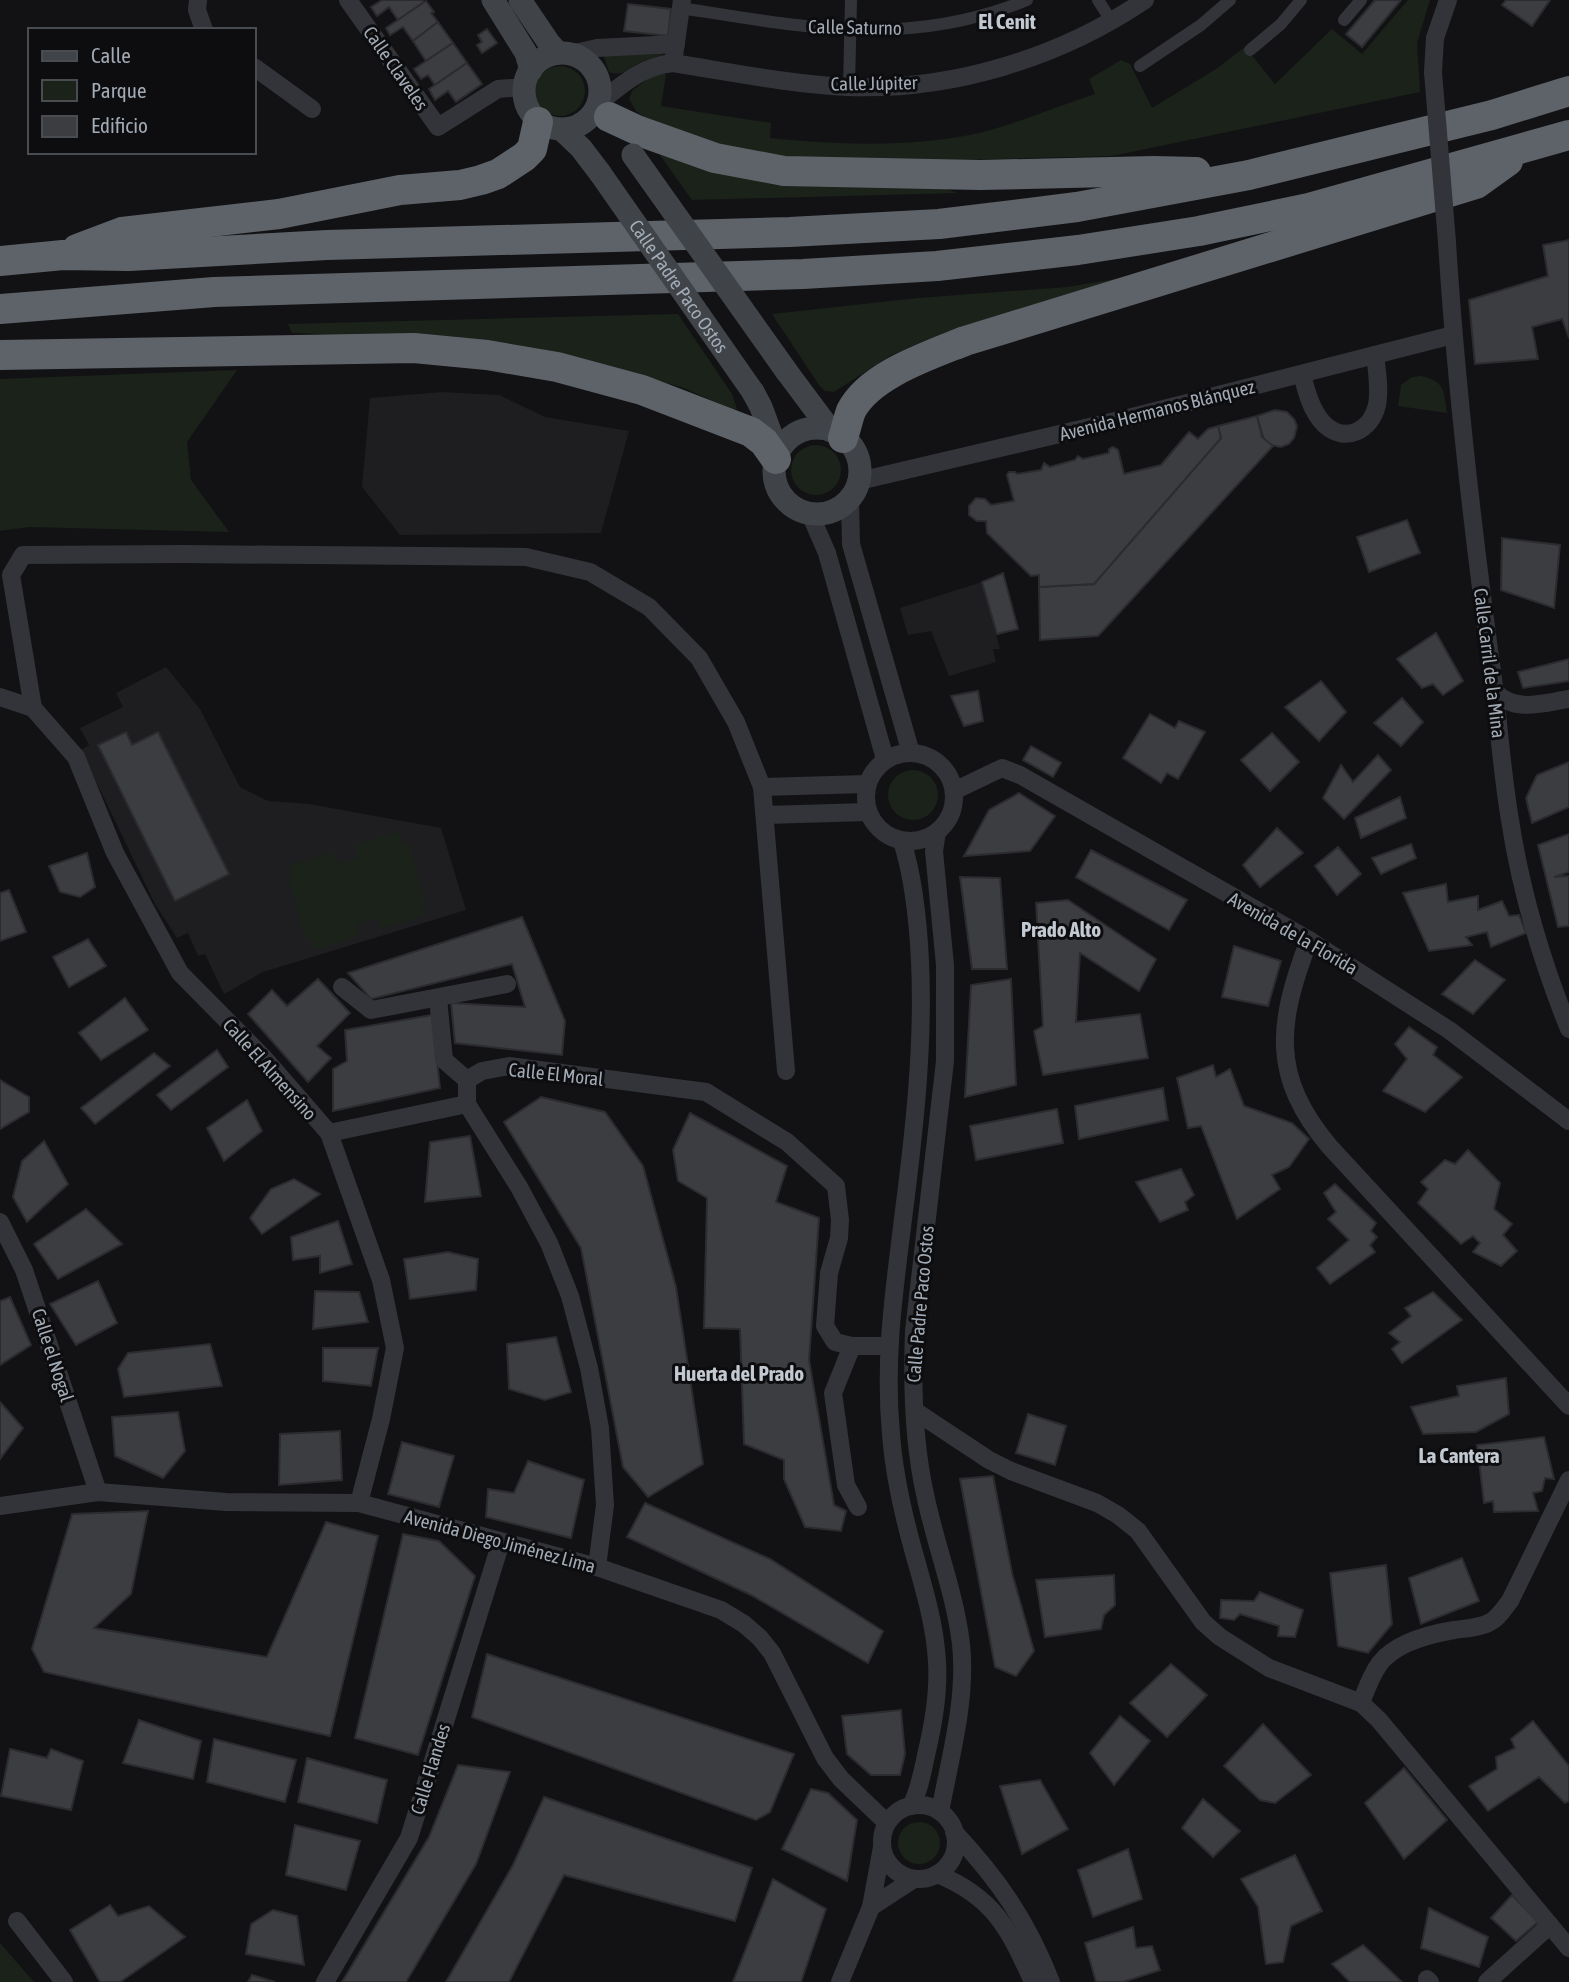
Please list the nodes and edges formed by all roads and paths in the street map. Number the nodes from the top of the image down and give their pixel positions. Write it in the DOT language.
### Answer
graph roads {
  1 [pos="198,0"];
  2 [pos="348,0"];
  3 [pos="493,0"];
  4 [pos="520,0"];
  5 [pos="850,0"];
  6 [pos="1027,0"];
  7 [pos="1098,0"];
  8 [pos="1145,0"];
  9 [pos="1230,0"];
  10 [pos="1301,0"];
  11 [pos="1361,0"];
  12 [pos="1448,0"];
  13 [pos="682,4"];
  14 [pos="1344,20"];
  15 [pos="1112,22"];
  16 [pos="203,28"];
  17 [pos="850,31"];
  18 [pos="676,44"];
  19 [pos="1250,50"];
  20 [pos="564,53"];
  21 [pos="673,63"];
  22 [pos="1140,66"];
  23 [pos="256,68"];
  24 [pos="527,78"];
  25 [pos="849,87"];
  26 [pos="1569,91"];
  27 [pos="312,109"];
  28 [pos="604,109"];
  29 [pos="550,126"];
  30 [pos="1569,135"];
  31 [pos="1527,148"];
  32 [pos="1249,174"];
  33 [pos="63,255"];
  34 [pos="0,261"];
  35 [pos="0,309"];
  36 [pos="1453,335"];
  37 [pos="0,355"];
  38 [pos="1375,355"];
  39 [pos="1301,374"];
  40 [pos="837,434"];
  41 [pos="777,456"];
  42 [pos="855,490"];
  43 [pos="810,514"];
  44 [pos="1494,692"];
  45 [pos="0,697"];
  46 [pos="1569,699"];
  47 [pos="33,708"];
  48 [pos="911,753"];
  49 [pos="886,759"];
  50 [pos="867,784"];
  51 [pos="762,787"];
  52 [pos="954,791"];
  53 [pos="867,812"];
  54 [pos="765,815"];
  55 [pos="937,832"];
  56 [pos="902,841"];
  57 [pos="1310,940"];
  58 [pos="507,984"];
  59 [pos="342,987"];
  60 [pos="438,998"];
  61 [pos="1569,1029"];
  62 [pos="786,1071"];
  63 [pos="467,1080"];
  64 [pos="467,1104"];
  65 [pos="1569,1121"];
  66 [pos="329,1133"];
  67 [pos="0,1222"];
  68 [pos="852,1346"];
  69 [pos="888,1346"];
  70 [pos="1569,1406"];
  71 [pos="915,1411"];
  72 [pos="1569,1480"];
  73 [pos="98,1492"];
  74 [pos="359,1503"];
  75 [pos="2,1505"];
  76 [pos="858,1507"];
  77 [pos="501,1542"];
  78 [pos="597,1567"];
  79 [pos="1362,1703"];
  80 [pos="911,1806"];
  81 [pos="940,1812"];
  82 [pos="887,1823"];
  83 [pos="954,1832"];
  84 [pos="882,1847"];
  85 [pos="937,1874"];
  86 [pos="914,1879"];
  87 [pos="871,1908"];
  88 [pos="18,1921"];
  89 [pos="1550,1925"];
  90 [pos="1569,1948"];
  91 [pos="64,1982"];
  92 [pos="325,1982"];
  93 [pos="840,1982"];
  94 [pos="1033,1982"];
  95 [pos="1051,1982"];
  96 [pos="1487,1982"];
  1 -- 16 [label="street"];
  2 -- 24 [label="street, Calle Claveles"];
  3 -- 24 [label="main road"];
  4 -- 20 [label="main road"];
  5 -- 17 [label="street"];
  6 -- 17 [label="street, Calle Saturno"];
  7 -- 15 [label="street"];
  8 -- 15 [label="street, Calle Júpiter"];
  9 -- 22 [label="street"];
  10 -- 19 [label="street"];
  11 -- 14 [label="street"];
  12 -- 36 [label="street, Calle Carril de la Mina, bridge"];
  13 -- 17 [label="street, Calle Saturno"];
  13 -- 18 [label="street"];
  15 -- 25 [label="street, Calle Júpiter"];
  17 -- 25 [label="street"];
  18 -- 20 [label="street"];
  18 -- 21 [label="street"];
  20 -- 24 [label="main road"];
  20 -- 28 [label="main road"];
  21 -- 25 [label="street, Calle Júpiter"];
  21 -- 28 [label="street, Calle Júpiter"];
  23 -- 27 [label="street"];
  24 -- 29 [label="main road"];
  26 -- 32 [label="highway"];
  28 -- 29 [label="main road"];
  28 -- 32 [label="highway"];
  28 -- 40 [label="main road, Calle Padre Paco Ostos, bridge"];
  29 -- 33 [label="highway"];
  29 -- 41 [label="main road, Calle Padre Paco Ostos, bridge"];
  30 -- 31 [label="highway"];
  31 -- 35 [label="highway"];
  31 -- 40 [label="highway"];
  32 -- 33 [label="highway"];
  33 -- 34 [label="highway"];
  36 -- 38 [label="street, Avenida Hermanos Blánquez"];
  36 -- 44 [label="street, Calle Carril de la Mina"];
  37 -- 41 [label="highway"];
  38 -- 39 [label="street, Avenida Hermanos Blánquez"];
  38 -- 39 [label="street"];
  39 -- 42 [label="street, Avenida Hermanos Blánquez"];
  40 -- 41 [label="main road"];
  40 -- 42 [label="main road"];
  41 -- 43 [label="main road"];
  42 -- 43 [label="main road"];
  42 -- 48 [label="street"];
  43 -- 49 [label="street"];
  44 -- 46 [label="street"];
  44 -- 61 [label="street, Calle Carril de la Mina"];
  45 -- 47 [label="street"];
  47 -- 51 [label="street"];
  47 -- 66 [label="street, Calle El Almensino"];
  48 -- 49 [label="street"];
  48 -- 52 [label="street"];
  49 -- 50 [label="street"];
  50 -- 51 [label="street"];
  50 -- 53 [label="street"];
  51 -- 54 [label="street"];
  52 -- 55 [label="street"];
  52 -- 57 [label="street, Avenida de la Florida"];
  53 -- 54 [label="street"];
  53 -- 56 [label="street"];
  54 -- 62 [label="street"];
  55 -- 56 [label="street"];
  55 -- 71 [label="street, Calle Padre Paco Ostos"];
  56 -- 69 [label="street, Calle Padre Paco Ostos"];
  57 -- 65 [label="street, Avenida de la Florida"];
  57 -- 70 [label="street"];
  58 -- 60 [label="street"];
  59 -- 60 [label="street"];
  60 -- 63 [label="street"];
  63 -- 64 [label="street"];
  63 -- 68 [label="street, Calle El Moral"];
  64 -- 66 [label="street"];
  64 -- 78 [label="street"];
  66 -- 74 [label="street, Calle El Almensino"];
  67 -- 73 [label="street, Calle el Nogal"];
  68 -- 69 [label="street"];
  68 -- 76 [label="street"];
  69 -- 80 [label="street, Calle Padre Paco Ostos"];
  71 -- 79 [label="street"];
  71 -- 81 [label="street, Calle Padre Paco Ostos"];
  72 -- 79 [label="street"];
  73 -- 74 [label="street, Avenida Diego Jiménez Lima"];
  73 -- 75 [label="street, Avenida Diego Jiménez Lima"];
  74 -- 77 [label="street, Avenida Diego Jiménez Lima"];
  77 -- 78 [label="street, Avenida Diego Jiménez Lima"];
  77 -- 92 [label="street, Calle Flandes"];
  78 -- 82 [label="street, Avenida Diego Jiménez Lima"];
  79 -- 89 [label="street"];
  80 -- 81 [label="street"];
  80 -- 82 [label="street"];
  81 -- 83 [label="street"];
  82 -- 84 [label="street"];
  83 -- 85 [label="street"];
  83 -- 95 [label="street"];
  84 -- 86 [label="street"];
  84 -- 87 [label="street"];
  85 -- 86 [label="street"];
  85 -- 94 [label="street"];
  86 -- 87 [label="street"];
  87 -- 93 [label="street"];
  88 -- 91 [label="street"];
  89 -- 90 [label="street"];
  89 -- 96 [label="street"];
}
